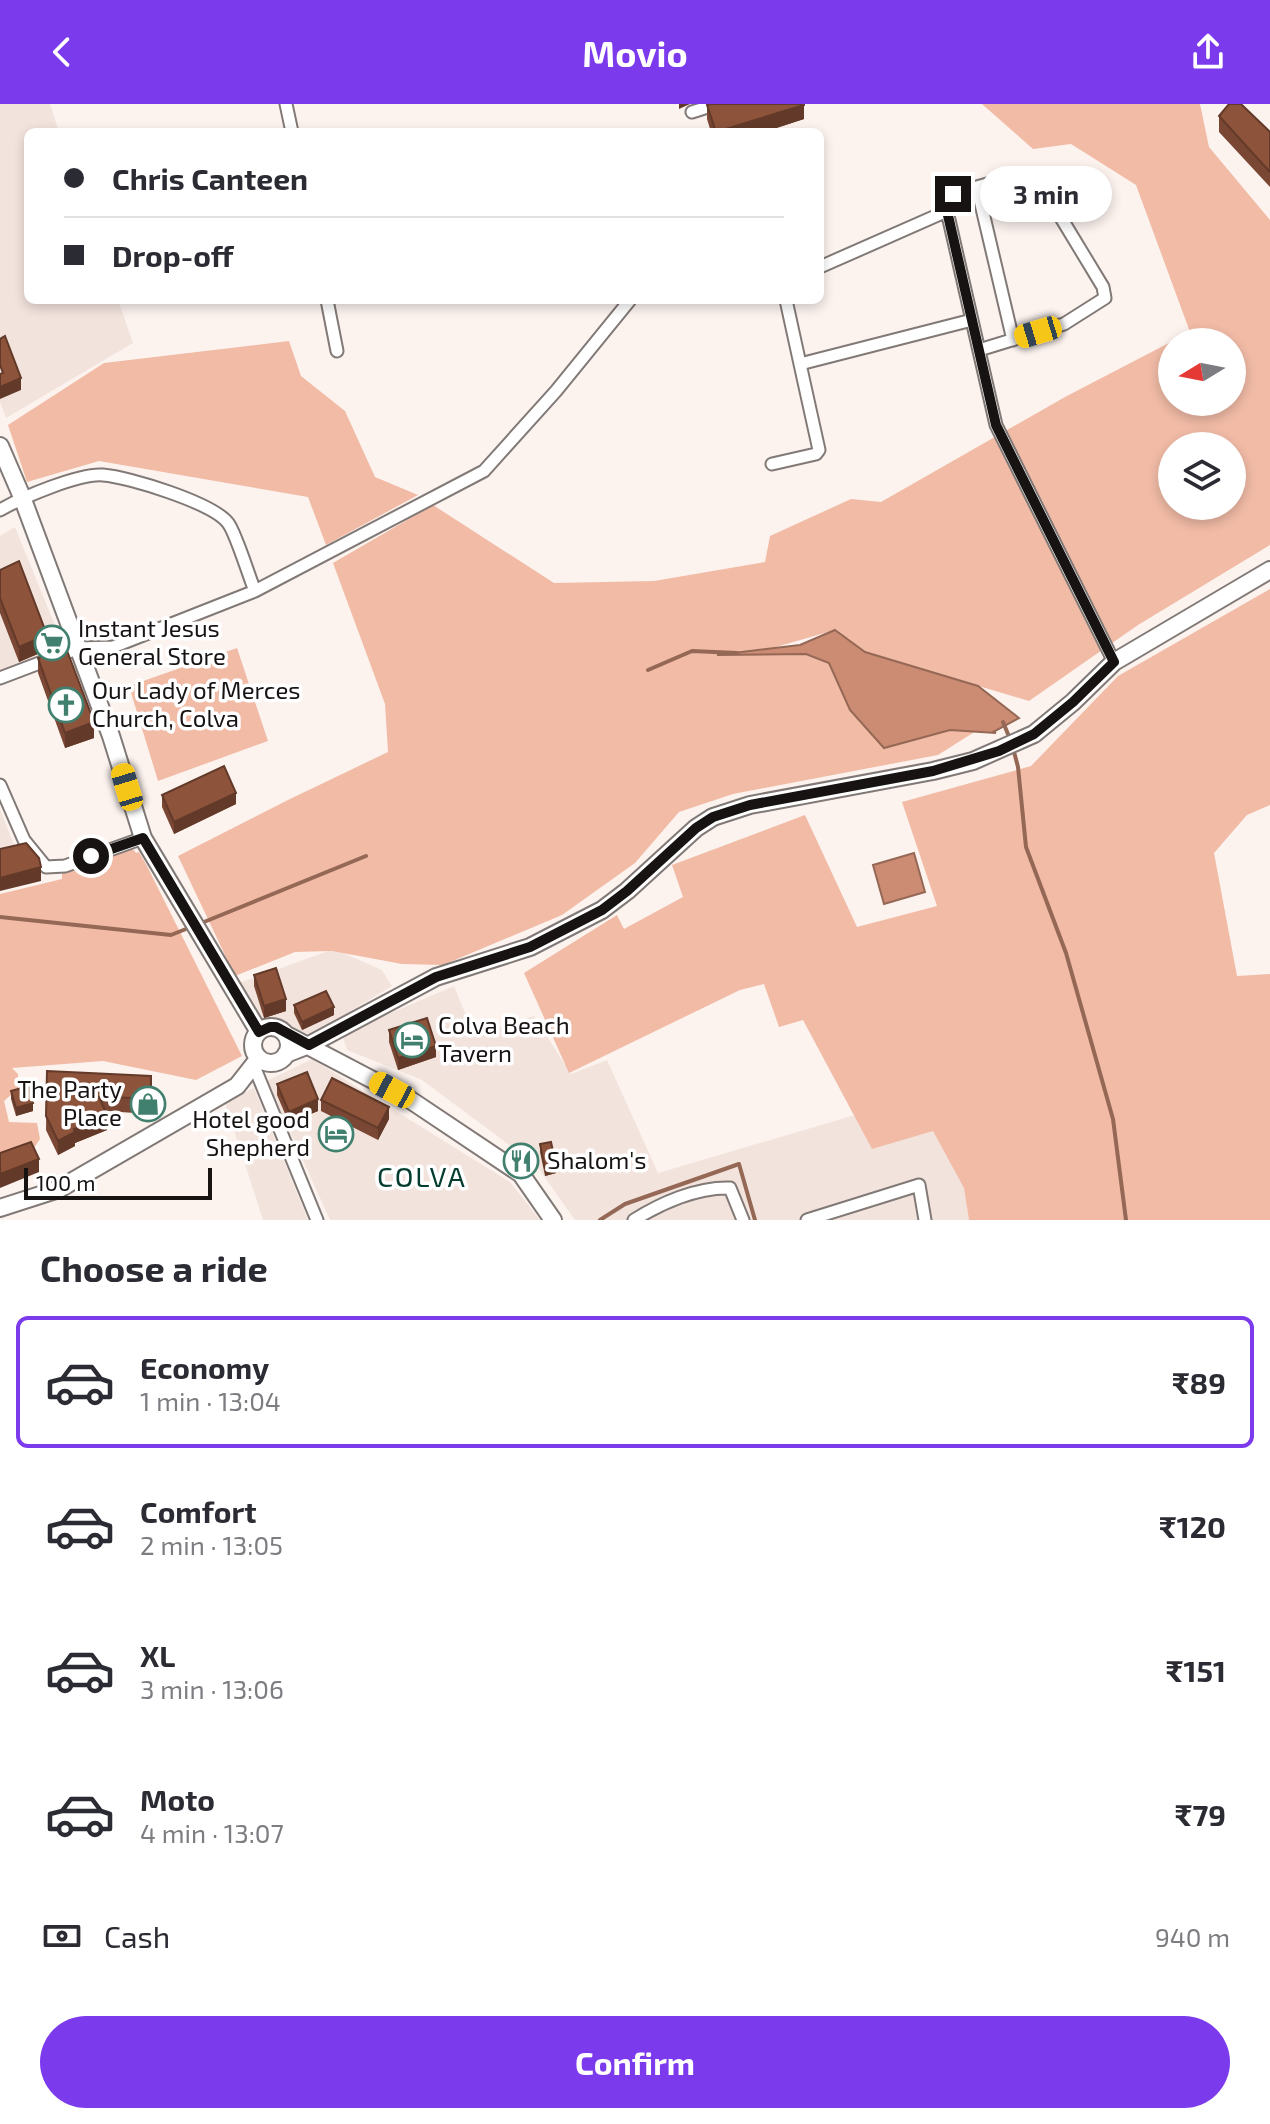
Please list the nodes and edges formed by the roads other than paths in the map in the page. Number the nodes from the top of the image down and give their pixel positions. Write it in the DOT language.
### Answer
graph roads {
  1 [pos="286,104"];
  2 [pos="717,104"];
  3 [pos="692,112"];
  4 [pos="291,128"];
  5 [pos="994,182"];
  6 [pos="977,187"];
  7 [pos="947,211"];
  8 [pos="1060,216"];
  9 [pos="824,265"];
  10 [pos="328,304"];
  11 [pos="627,304"];
  12 [pos="787,304"];
  13 [pos="972,320"];
  14 [pos="1013,340"];
  15 [pos="979,350"];
  16 [pos="337,351"];
  17 [pos="800,364"];
  18 [pos="0,446"];
  19 [pos="772,464"];
  20 [pos="22,497"];
  21 [pos="0,510"];
  22 [pos="1270,570"];
  23 [pos="255,591"];
  24 [pos="79,648"];
  25 [pos="1114,662"];
  26 [pos="0,678"];
  27 [pos="0,785"];
  28 [pos="143,838"];
  29 [pos="259,1032"];
  30 [pos="285,1034"];
  31 [pos="309,1045"];
  32 [pos="286,1054"];
  33 [pos="256,1062"];
  34 [pos="849,1207"];
  35 [pos="0,1208"];
  36 [pos="317,1220"];
  37 [pos="553,1220"];
  38 [pos="634,1220"];
  39 [pos="743,1220"];
  40 [pos="807,1220"];
  41 [pos="854,1220"];
  42 [pos="925,1220"];
  1 -- 4 [label="street"];
  2 -- 3 [label="street"];
  5 -- 6 [label="street"];
  6 -- 7 [label="street"];
  6 -- 14 [label="street"];
  7 -- 9 [label="street"];
  7 -- 13 [label="street"];
  8 -- 14 [label="street"];
  10 -- 16 [label="street"];
  11 -- 23 [label="street"];
  12 -- 17 [label="street"];
  13 -- 15 [label="street"];
  13 -- 17 [label="street"];
  14 -- 15 [label="street"];
  15 -- 25 [label="street"];
  17 -- 19 [label="street"];
  18 -- 20 [label="main road"];
  20 -- 21 [label="street"];
  20 -- 23 [label="street"];
  20 -- 24 [label="main road"];
  22 -- 25 [label="main road"];
  23 -- 24 [label="street"];
  24 -- 26 [label="street"];
  24 -- 28 [label="main road"];
  25 -- 31 [label="main road"];
  27 -- 28 [label="street"];
  28 -- 29 [label="main road"];
  29 -- 30 [label="main road"];
  29 -- 33 [label="main road"];
  30 -- 31 [label="main road"];
  30 -- 32 [label="main road"];
  31 -- 32 [label="main road"];
  31 -- 37 [label="main road"];
  32 -- 33 [label="main road"];
  33 -- 35 [label="main road"];
  33 -- 36 [label="street"];
  34 -- 40 [label="street"];
  34 -- 41 [label="street"];
  34 -- 42 [label="street"];
  38 -- 39 [label="street"];
}
